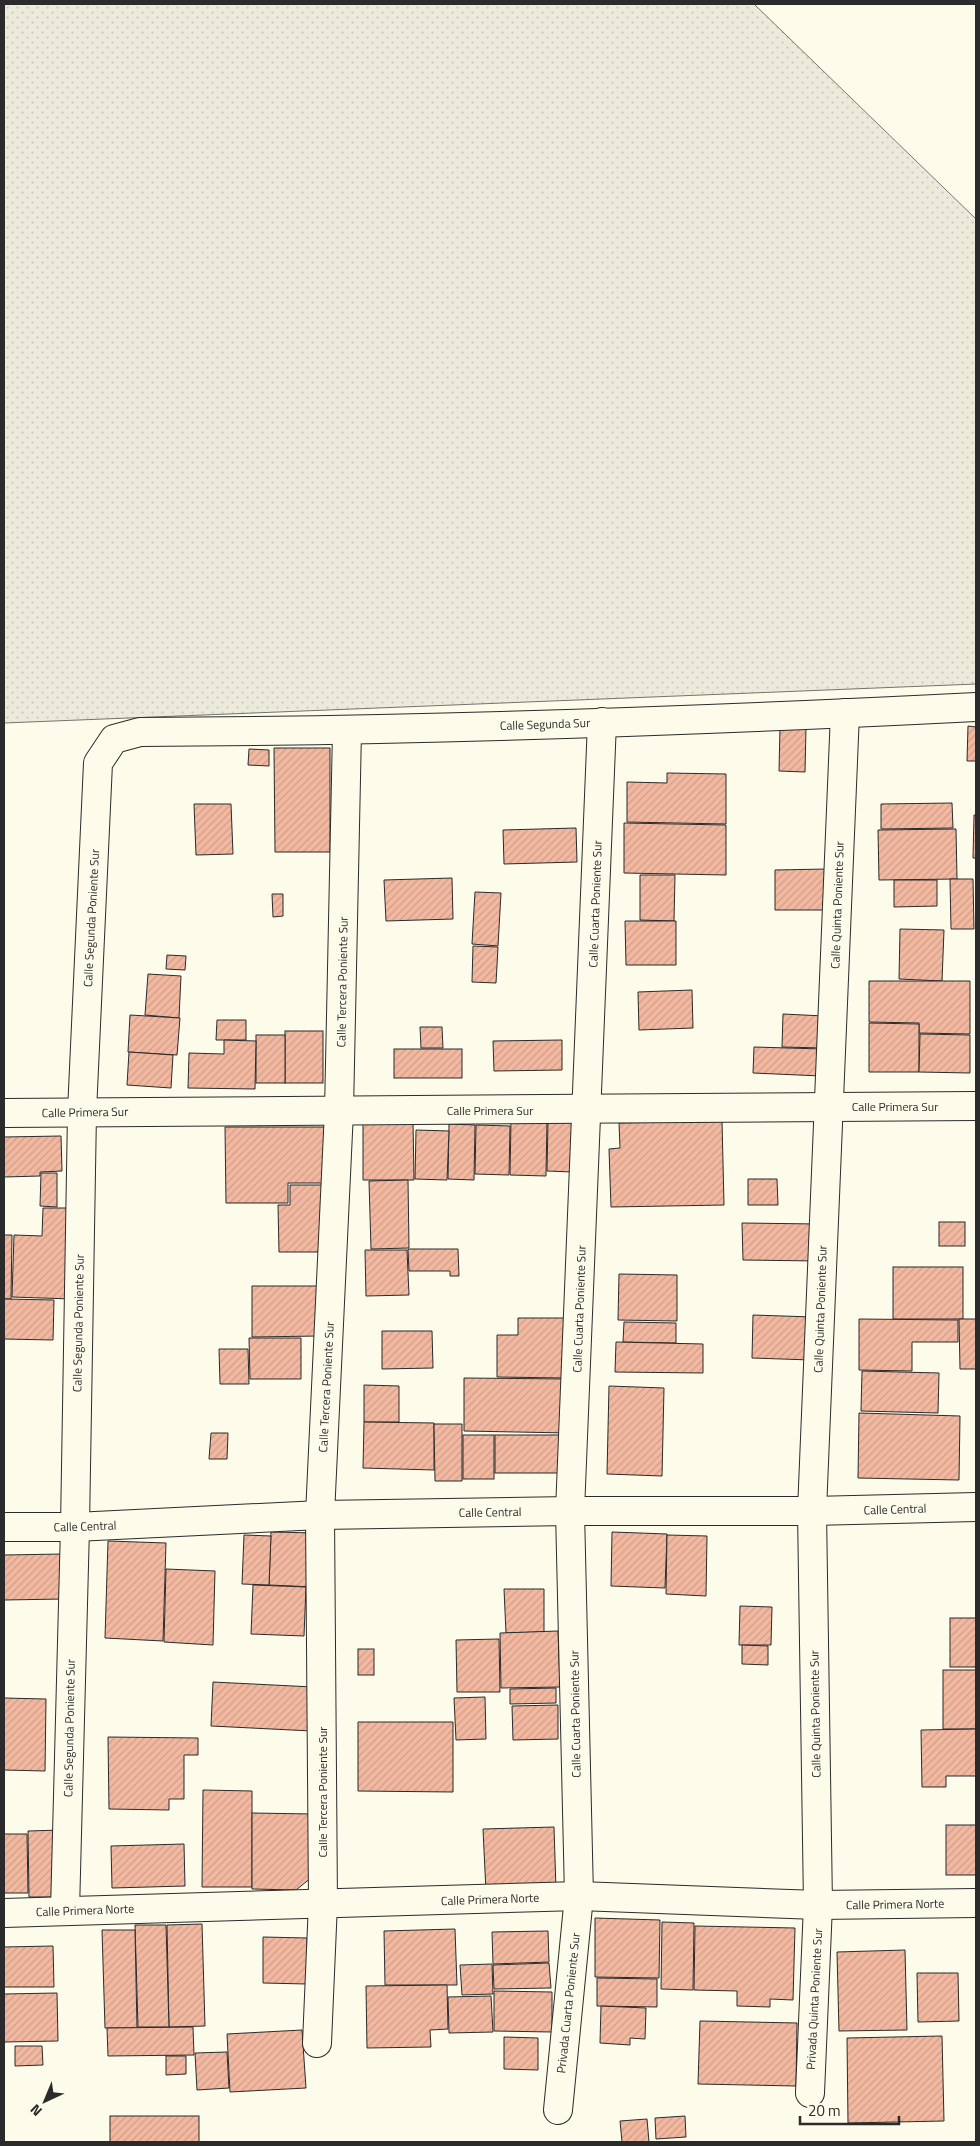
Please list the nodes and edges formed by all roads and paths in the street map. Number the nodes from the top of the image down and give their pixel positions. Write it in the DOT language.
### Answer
graph roads {
  1 [pos="976,707"];
  2 [pos="845,713"];
  3 [pos="602,722"];
  4 [pos="347,731"];
  5 [pos="114,739"];
  6 [pos="976,1106"];
  7 [pos="829,1107"];
  8 [pos="587,1110"];
  9 [pos="339,1111"];
  10 [pos="82,1112"];
  11 [pos="4,1113"];
  12 [pos="976,1506"];
  13 [pos="570,1511"];
  14 [pos="812,1512"];
  15 [pos="320,1516"];
  16 [pos="4,1527"];
  17 [pos="75,1527"];
  18 [pos="579,1896"];
  19 [pos="323,1903"];
  20 [pos="976,1903"];
  21 [pos="818,1905"];
  22 [pos="65,1911"];
  23 [pos="4,1913"];
  24 [pos="317,2043"];
  25 [pos="810,2093"];
  26 [pos="558,2110"];
  1 -- 2 [label="street, Calle Segunda Sur"];
  2 -- 3 [label="street, Calle Segunda Sur"];
  2 -- 7 [label="street, Calle Quinta Poniente Sur"];
  3 -- 4 [label="street, Calle Segunda Sur"];
  3 -- 8 [label="street, Calle Cuarta Poniente Sur"];
  4 -- 5 [label="street, Calle Segunda Sur"];
  4 -- 9 [label="street, Calle Tercera Poniente Sur"];
  5 -- 10 [label="street, Calle Segunda Poniente Sur"];
  6 -- 7 [label="street, Calle Primera Sur"];
  7 -- 8 [label="street, Calle Primera Sur"];
  7 -- 14 [label="street, Calle Quinta Poniente Sur"];
  8 -- 9 [label="street, Calle Primera Sur"];
  8 -- 13 [label="street, Calle Cuarta Poniente Sur"];
  9 -- 10 [label="street, Calle Primera Sur"];
  9 -- 15 [label="street, Calle Tercera Poniente Sur"];
  10 -- 11 [label="street, Calle Primera Sur"];
  10 -- 17 [label="street, Calle Segunda Poniente Sur"];
  12 -- 14 [label="street, Calle Central"];
  13 -- 14 [label="street, Calle Central"];
  13 -- 15 [label="street, Calle Central"];
  13 -- 18 [label="street, Calle Cuarta Poniente Sur"];
  14 -- 21 [label="street, Calle Quinta Poniente Sur"];
  15 -- 17 [label="street, Calle Central"];
  15 -- 19 [label="street, Calle Tercera Poniente Sur"];
  16 -- 17 [label="street, Calle Central"];
  17 -- 22 [label="street, Calle Segunda Poniente Sur"];
  18 -- 19 [label="street, Calle Primera Norte"];
  18 -- 21 [label="street, Calle Primera Norte"];
  18 -- 26 [label="street, Privada Cuarta Poniente Sur"];
  19 -- 22 [label="street, Calle Primera Norte"];
  19 -- 24 [label="street, Calle Tercera Poniente Sur"];
  20 -- 21 [label="street, Calle Primera Norte"];
  21 -- 25 [label="street, Privada Quinta Poniente Sur"];
  22 -- 23 [label="street, Calle Primera Norte"];
}
